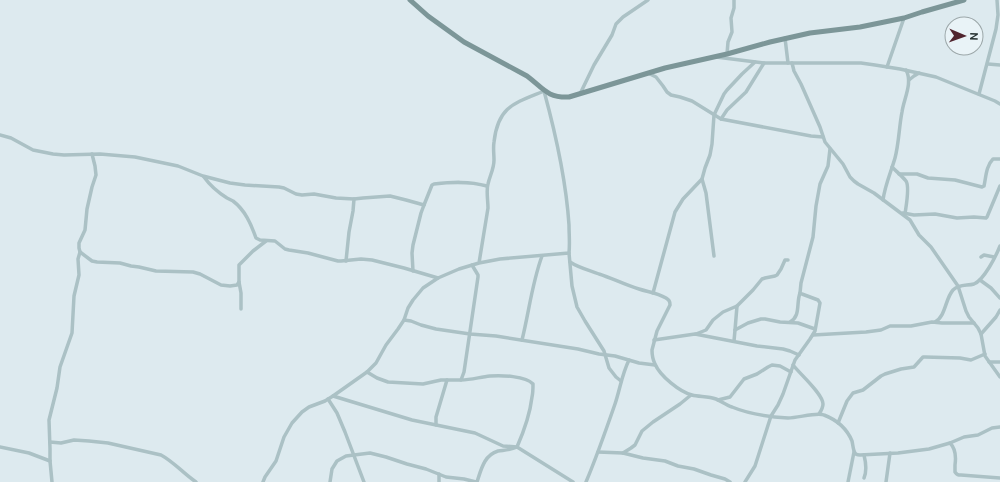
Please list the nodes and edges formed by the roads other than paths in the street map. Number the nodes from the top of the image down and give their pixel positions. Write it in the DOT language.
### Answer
graph roads {
  1 [pos="410,0"];
  2 [pos="648,0"];
  3 [pos="734,0"];
  4 [pos="964,0"];
  5 [pos="997,0"];
  6 [pos="904,18"];
  7 [pos="785,38"];
  8 [pos="727,54"];
  9 [pos="705,58"];
  10 [pos="755,62"];
  11 [pos="764,63"];
  12 [pos="790,63"];
  13 [pos="988,64"];
  14 [pos="1000,65"];
  15 [pos="887,67"];
  16 [pos="906,70"];
  17 [pos="648,73"];
  18 [pos="920,73"];
  19 [pos="909,80"];
  20 [pos="544,91"];
  21 [pos="580,94"];
  22 [pos="980,94"];
  23 [pos="1000,104"];
  24 [pos="714,115"];
  25 [pos="721,118"];
  26 [pos="0,135"];
  27 [pos="823,137"];
  28 [pos="830,149"];
  29 [pos="92,154"];
  30 [pos="1000,159"];
  31 [pos="892,167"];
  32 [pos="899,174"];
  33 [pos="203,176"];
  34 [pos="702,179"];
  35 [pos="487,186"];
  36 [pos="1000,186"];
  37 [pos="354,199"];
  38 [pos="883,200"];
  39 [pos="424,205"];
  40 [pos="903,213"];
  41 [pos="266,241"];
  42 [pos="1000,246"];
  43 [pos="80,252"];
  44 [pos="569,253"];
  45 [pos="542,256"];
  46 [pos="714,256"];
  47 [pos="981,257"];
  48 [pos="994,257"];
  49 [pos="788,260"];
  50 [pos="346,261"];
  51 [pos="570,262"];
  52 [pos="479,263"];
  53 [pos="472,265"];
  54 [pos="414,271"];
  55 [pos="438,278"];
  56 [pos="980,280"];
  57 [pos="239,282"];
  58 [pos="958,286"];
  59 [pos="653,293"];
  60 [pos="800,293"];
  61 [pos="1000,298"];
  62 [pos="737,306"];
  63 [pos="241,309"];
  64 [pos="1000,310"];
  65 [pos="404,320"];
  66 [pos="934,322"];
  67 [pos="789,323"];
  68 [pos="974,323"];
  69 [pos="815,329"];
  70 [pos="736,330"];
  71 [pos="470,334"];
  72 [pos="695,334"];
  73 [pos="813,334"];
  74 [pos="981,334"];
  75 [pos="522,340"];
  76 [pos="654,340"];
  77 [pos="734,341"];
  78 [pos="985,354"];
  79 [pos="606,355"];
  80 [pos="799,355"];
  81 [pos="629,360"];
  82 [pos="989,362"];
  83 [pos="1000,362"];
  84 [pos="794,365"];
  85 [pos="655,366"];
  86 [pos="367,372"];
  87 [pos="792,372"];
  88 [pos="1000,377"];
  89 [pos="447,380"];
  90 [pos="461,380"];
  91 [pos="621,381"];
  92 [pos="691,395"];
  93 [pos="333,396"];
  94 [pos="328,399"];
  95 [pos="718,400"];
  96 [pos="819,414"];
  97 [pos="771,416"];
  98 [pos="838,423"];
  99 [pos="436,425"];
  100 [pos="1000,427"];
  101 [pos="50,442"];
  102 [pos="950,443"];
  103 [pos="0,447"];
  104 [pos="517,447"];
  105 [pos="598,452"];
  106 [pos="854,452"];
  107 [pos="623,453"];
  108 [pos="890,454"];
  109 [pos="353,455"];
  110 [pos="864,456"];
  111 [pos="50,461"];
  112 [pos="439,474"];
  113 [pos="190,478"];
  114 [pos="864,478"];
  115 [pos="1000,478"];
  116 [pos="52,482"];
  117 [pos="186,482"];
  118 [pos="196,482"];
  119 [pos="262,482"];
  120 [pos="330,482"];
  121 [pos="364,482"];
  122 [pos="439,482"];
  123 [pos="476,482"];
  124 [pos="573,482"];
  125 [pos="586,482"];
  126 [pos="730,482"];
  127 [pos="745,482"];
  128 [pos="848,482"];
  129 [pos="886,482"];
  1 -- 20 [label="street"];
  2 -- 21 [label="street"];
  3 -- 8 [label="street"];
  4 -- 6 [label="street"];
  5 -- 13 [label="street"];
  6 -- 7 [label="street"];
  6 -- 15 [label="street"];
  7 -- 8 [label="street"];
  7 -- 12 [label="street"];
  8 -- 9 [label="street"];
  9 -- 10 [label="street"];
  9 -- 17 [label="street"];
  10 -- 11 [label="street"];
  10 -- 24 [label="street"];
  11 -- 12 [label="street"];
  11 -- 25 [label="street"];
  12 -- 15 [label="street"];
  12 -- 27 [label="street"];
  13 -- 14 [label="street"];
  13 -- 22 [label="street"];
  15 -- 16 [label="street"];
  16 -- 18 [label="street"];
  16 -- 19 [label="street"];
  17 -- 21 [label="street"];
  17 -- 24 [label="street"];
  18 -- 19 [label="street"];
  18 -- 22 [label="street"];
  19 -- 31 [label="street"];
  20 -- 21 [label="street"];
  20 -- 35 [label="street"];
  20 -- 44 [label="street"];
  22 -- 23 [label="street"];
  24 -- 25 [label="street"];
  24 -- 34 [label="street"];
  25 -- 27 [label="street"];
  26 -- 29 [label="street"];
  27 -- 28 [label="street"];
  28 -- 38 [label="street"];
  28 -- 60 [label="street"];
  29 -- 33 [label="street"];
  29 -- 43 [label="street"];
  30 -- 32 [label="street"];
  31 -- 32 [label="street"];
  31 -- 38 [label="street"];
  32 -- 40 [label="street"];
  33 -- 37 [label="street"];
  33 -- 41 [label="street"];
  34 -- 46 [label="street"];
  34 -- 59 [label="street"];
  35 -- 39 [label="street"];
  35 -- 52 [label="street"];
  36 -- 40 [label="street"];
  37 -- 39 [label="street"];
  37 -- 50 [label="street"];
  38 -- 40 [label="street"];
  39 -- 54 [label="street"];
  40 -- 58 [label="street"];
  41 -- 50 [label="street"];
  41 -- 57 [label="street"];
  42 -- 48 [label="street"];
  43 -- 57 [label="street"];
  43 -- 101 [label="street"];
  44 -- 45 [label="street"];
  44 -- 51 [label="street"];
  45 -- 52 [label="street"];
  45 -- 75 [label="street"];
  47 -- 48 [label="street"];
  48 -- 56 [label="street"];
  49 -- 62 [label="street"];
  50 -- 54 [label="street"];
  51 -- 59 [label="street"];
  51 -- 79 [label="street"];
  52 -- 53 [label="street"];
  53 -- 55 [label="street"];
  53 -- 71 [label="street"];
  54 -- 55 [label="street"];
  55 -- 65 [label="street"];
  56 -- 58 [label="street"];
  56 -- 61 [label="street"];
  57 -- 63 [label="street"];
  58 -- 66 [label="street"];
  58 -- 68 [label="street"];
  59 -- 76 [label="street"];
  60 -- 67 [label="street"];
  60 -- 69 [label="street"];
  62 -- 70 [label="street"];
  62 -- 72 [label="street"];
  64 -- 74 [label="street"];
  65 -- 71 [label="street"];
  65 -- 86 [label="street"];
  66 -- 68 [label="street"];
  66 -- 73 [label="street"];
  67 -- 69 [label="street"];
  67 -- 70 [label="street"];
  68 -- 74 [label="street"];
  69 -- 73 [label="street"];
  70 -- 77 [label="street"];
  71 -- 75 [label="street"];
  71 -- 90 [label="street"];
  72 -- 76 [label="street"];
  72 -- 77 [label="street"];
  73 -- 80 [label="street"];
  74 -- 78 [label="street"];
  75 -- 79 [label="street"];
  76 -- 85 [label="street"];
  77 -- 80 [label="street"];
  78 -- 82 [label="street"];
  78 -- 98 [label="street"];
  79 -- 81 [label="street"];
  79 -- 91 [label="street"];
  80 -- 84 [label="street"];
  81 -- 85 [label="street"];
  81 -- 91 [label="street"];
  82 -- 83 [label="street"];
  82 -- 88 [label="street"];
  84 -- 87 [label="street"];
  84 -- 96 [label="street"];
  85 -- 92 [label="street"];
  86 -- 89 [label="street"];
  86 -- 93 [label="street"];
  87 -- 95 [label="street"];
  87 -- 97 [label="street"];
  89 -- 90 [label="street"];
  89 -- 99 [label="street"];
  90 -- 104 [label="street"];
  91 -- 105 [label="street"];
  92 -- 95 [label="street"];
  92 -- 107 [label="street"];
  93 -- 94 [label="street"];
  93 -- 99 [label="street"];
  94 -- 109 [label="street"];
  94 -- 119 [label="street"];
  95 -- 97 [label="street"];
  96 -- 97 [label="street"];
  96 -- 98 [label="street"];
  97 -- 127 [label="street"];
  98 -- 106 [label="street"];
  99 -- 104 [label="street"];
  100 -- 102 [label="street"];
  101 -- 111 [label="street"];
  101 -- 113 [label="street"];
  102 -- 108 [label="street"];
  102 -- 115 [label="street"];
  103 -- 111 [label="street"];
  104 -- 123 [label="street"];
  104 -- 124 [label="street"];
  105 -- 107 [label="street"];
  105 -- 125 [label="street"];
  106 -- 110 [label="street"];
  106 -- 128 [label="street"];
  107 -- 126 [label="street"];
  108 -- 110 [label="street"];
  108 -- 129 [label="street"];
  109 -- 112 [label="street"];
  109 -- 120 [label="street"];
  109 -- 121 [label="street"];
  110 -- 114 [label="street"];
  111 -- 116 [label="street"];
  112 -- 122 [label="street"];
  112 -- 123 [label="street"];
  113 -- 117 [label="street"];
  113 -- 118 [label="street"];
}
